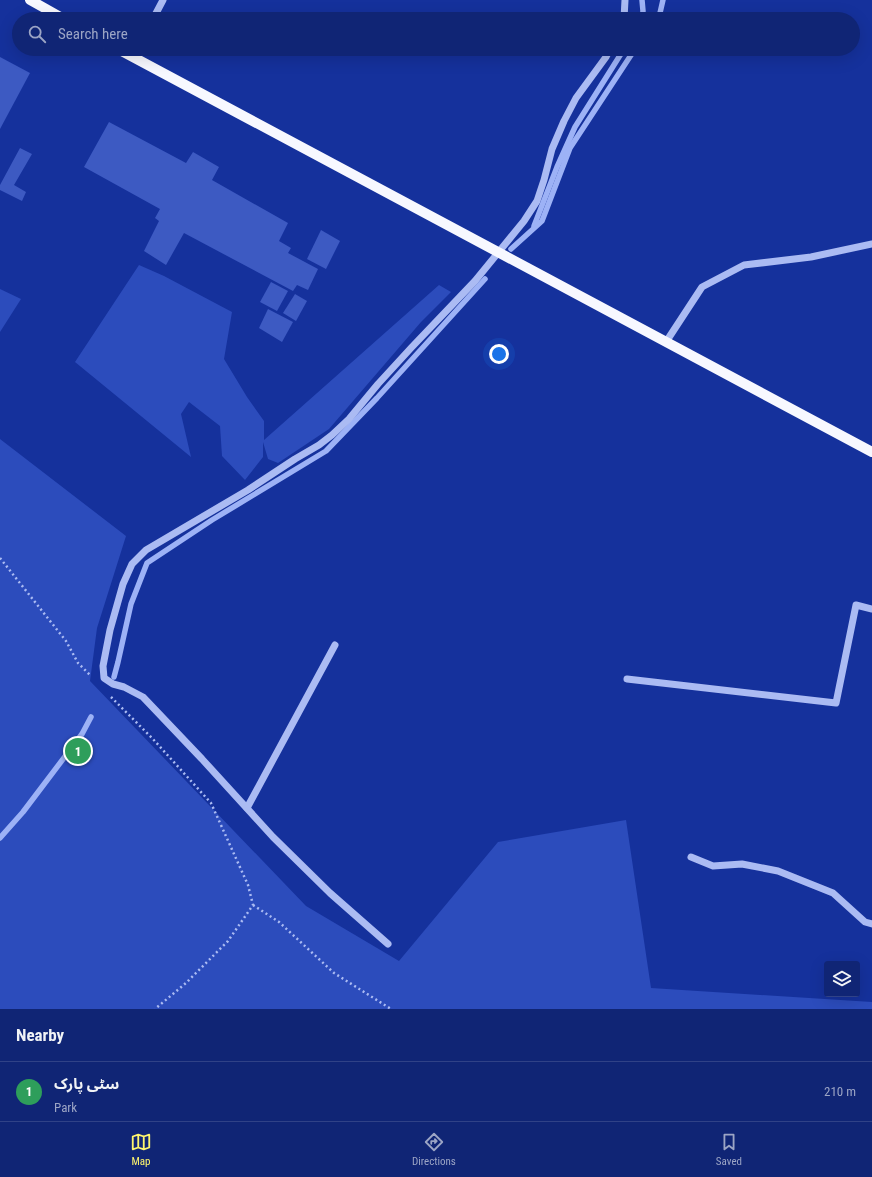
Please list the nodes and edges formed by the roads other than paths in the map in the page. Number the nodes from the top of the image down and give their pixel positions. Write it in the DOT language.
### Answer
graph roads {
  1 [pos="30,0"];
  2 [pos="163,0"];
  3 [pos="625,0"];
  4 [pos="51,12"];
  5 [pos="157,12"];
  6 [pos="624,12"];
  7 [pos="139,56"];
  8 [pos="606,56"];
  9 [pos="872,244"];
  10 [pos="498,253"];
  11 [pos="666,342"];
  12 [pos="872,452"];
  13 [pos="872,609"];
  14 [pos="335,645"];
  15 [pos="627,680"];
  16 [pos="246,808"];
  17 [pos="691,857"];
  18 [pos="872,924"];
  19 [pos="388,944"];
  1 -- 4 [label="main road"];
  2 -- 5 [label="street"];
  3 -- 6 [label="street"];
  7 -- 10 [label="main road"];
  8 -- 10 [label="street"];
  9 -- 11 [label="street"];
  10 -- 11 [label="main road"];
  10 -- 16 [label="street"];
  11 -- 12 [label="main road"];
  13 -- 15 [label="street"];
  14 -- 16 [label="street"];
  16 -- 19 [label="street"];
  17 -- 18 [label="street"];
}
